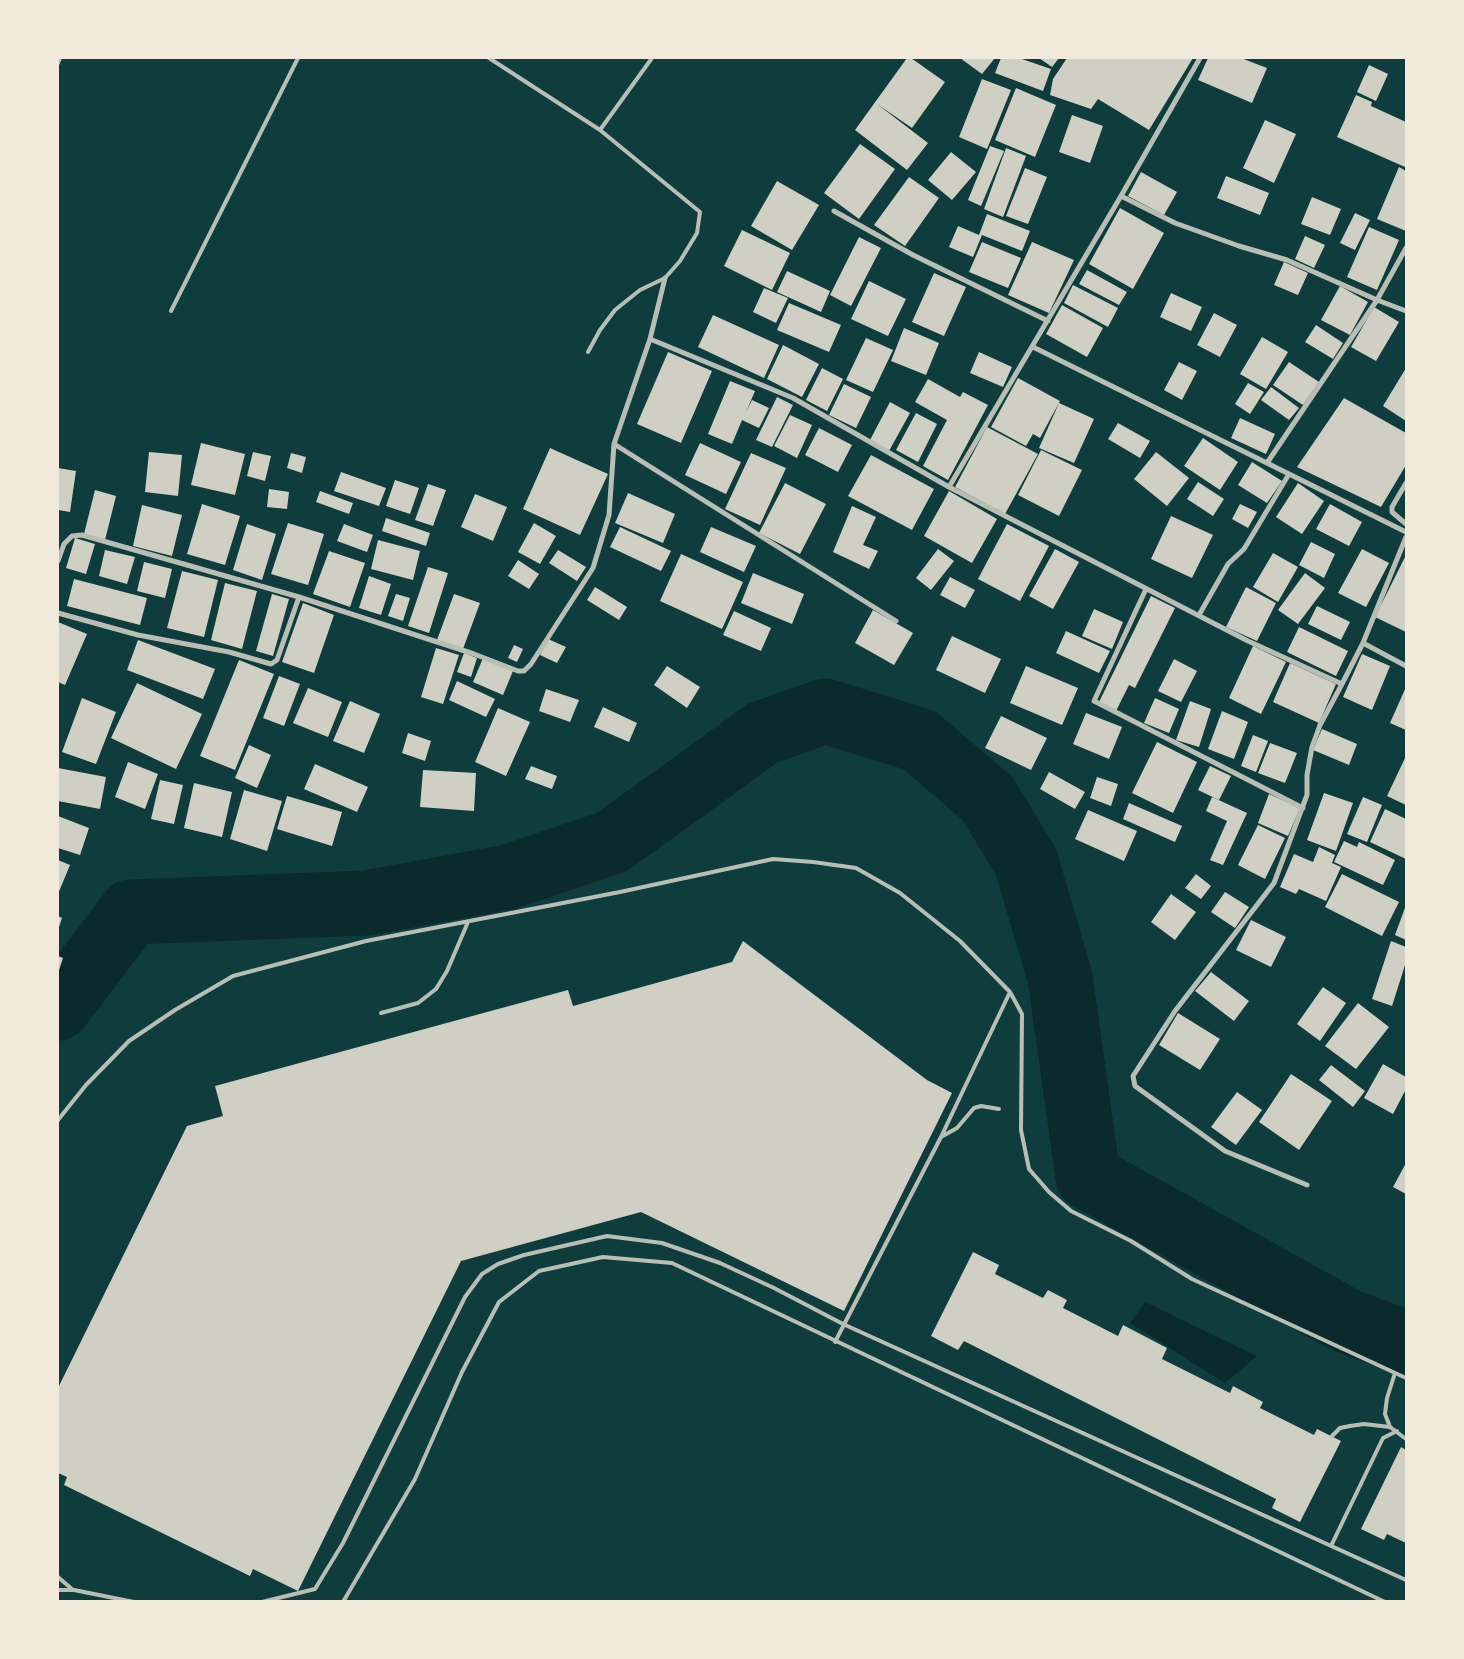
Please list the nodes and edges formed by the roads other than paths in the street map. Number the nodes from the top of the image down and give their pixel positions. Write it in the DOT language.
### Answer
graph roads {
  1 [pos="60,58"];
  2 [pos="298,58"];
  3 [pos="489,58"];
  4 [pos="652,58"];
  5 [pos="1200,58"];
  6 [pos="58,62"];
  7 [pos="600,130"];
  8 [pos="1121,196"];
  9 [pos="834,211"];
  10 [pos="1406,248"];
  11 [pos="665,278"];
  12 [pos="1377,300"];
  13 [pos="171,311"];
  14 [pos="1406,311"];
  15 [pos="1048,321"];
  16 [pos="650,339"];
  17 [pos="1033,346"];
  18 [pos="588,352"];
  19 [pos="614,444"];
  20 [pos="1267,463"];
  21 [pos="1289,474"];
  22 [pos="1406,483"];
  23 [pos="949,487"];
  24 [pos="1406,524"];
  25 [pos="1406,532"];
  26 [pos="1406,538"];
  27 [pos="1405,544"];
  28 [pos="58,560"];
  29 [pos="1146,589"];
  30 [pos="300,597"];
  31 [pos="58,614"];
  32 [pos="1199,615"];
  33 [pos="896,621"];
  34 [pos="1363,643"];
  35 [pos="1406,666"];
  36 [pos="1342,684"];
  37 [pos="1302,808"];
  38 [pos="468,922"];
  39 [pos="1010,992"];
  40 [pos="381,1013"];
  41 [pos="999,1109"];
  42 [pos="58,1120"];
  43 [pos="941,1136"];
  44 [pos="1307,1185"];
  45 [pos="843,1324"];
  46 [pos="835,1342"];
  47 [pos="1395,1373"];
  48 [pos="1406,1378"];
  49 [pos="1390,1426"];
  50 [pos="1397,1432"];
  51 [pos="1332,1436"];
  52 [pos="1406,1438"];
  53 [pos="1331,1546"];
  54 [pos="58,1576"];
  55 [pos="1406,1580"];
  56 [pos="58,1590"];
  57 [pos="74,1590"];
  58 [pos="134,1602"];
  59 [pos="262,1602"];
  60 [pos="343,1602"];
  61 [pos="1385,1602"];
  1 -- 6 [label="lane"];
  2 -- 13 [label="lane"];
  3 -- 7 [label="lane"];
  4 -- 7 [label="lane"];
  5 -- 8 [label="street"];
  7 -- 11 [label="lane"];
  8 -- 12 [label="street"];
  8 -- 15 [label="street"];
  9 -- 15 [label="street"];
  10 -- 12 [label="street"];
  11 -- 16 [label="street"];
  11 -- 18 [label="lane"];
  12 -- 14 [label="street"];
  12 -- 20 [label="street"];
  15 -- 17 [label="street"];
  16 -- 19 [label="street"];
  16 -- 23 [label="street"];
  17 -- 20 [label="street"];
  17 -- 23 [label="street"];
  19 -- 30 [label="street"];
  19 -- 33 [label="street"];
  20 -- 21 [label="street"];
  21 -- 25 [label="street"];
  21 -- 32 [label="street"];
  22 -- 24 [label="street"];
  23 -- 29 [label="street"];
  26 -- 27 [label="street"];
  27 -- 34 [label="street"];
  28 -- 30 [label="street"];
  29 -- 32 [label="street"];
  29 -- 37 [label="street"];
  30 -- 31 [label="street"];
  32 -- 36 [label="street"];
  34 -- 35 [label="street"];
  34 -- 36 [label="street"];
  36 -- 37 [label="street"];
  37 -- 44 [label="street"];
  38 -- 39 [label="lane"];
  38 -- 40 [label="lane"];
  38 -- 42 [label="lane"];
  39 -- 43 [label="lane"];
  39 -- 47 [label="lane"];
  41 -- 43 [label="lane"];
  43 -- 45 [label="lane"];
  45 -- 46 [label="lane"];
  45 -- 53 [label="lane"];
  45 -- 59 [label="lane"];
  46 -- 60 [label="lane"];
  46 -- 61 [label="lane"];
  47 -- 48 [label="lane"];
  47 -- 49 [label="lane"];
  49 -- 50 [label="lane"];
  49 -- 51 [label="lane"];
  50 -- 52 [label="lane"];
  50 -- 53 [label="lane"];
  53 -- 55 [label="lane"];
  54 -- 57 [label="lane"];
  56 -- 57 [label="lane"];
  57 -- 58 [label="lane"];
}
